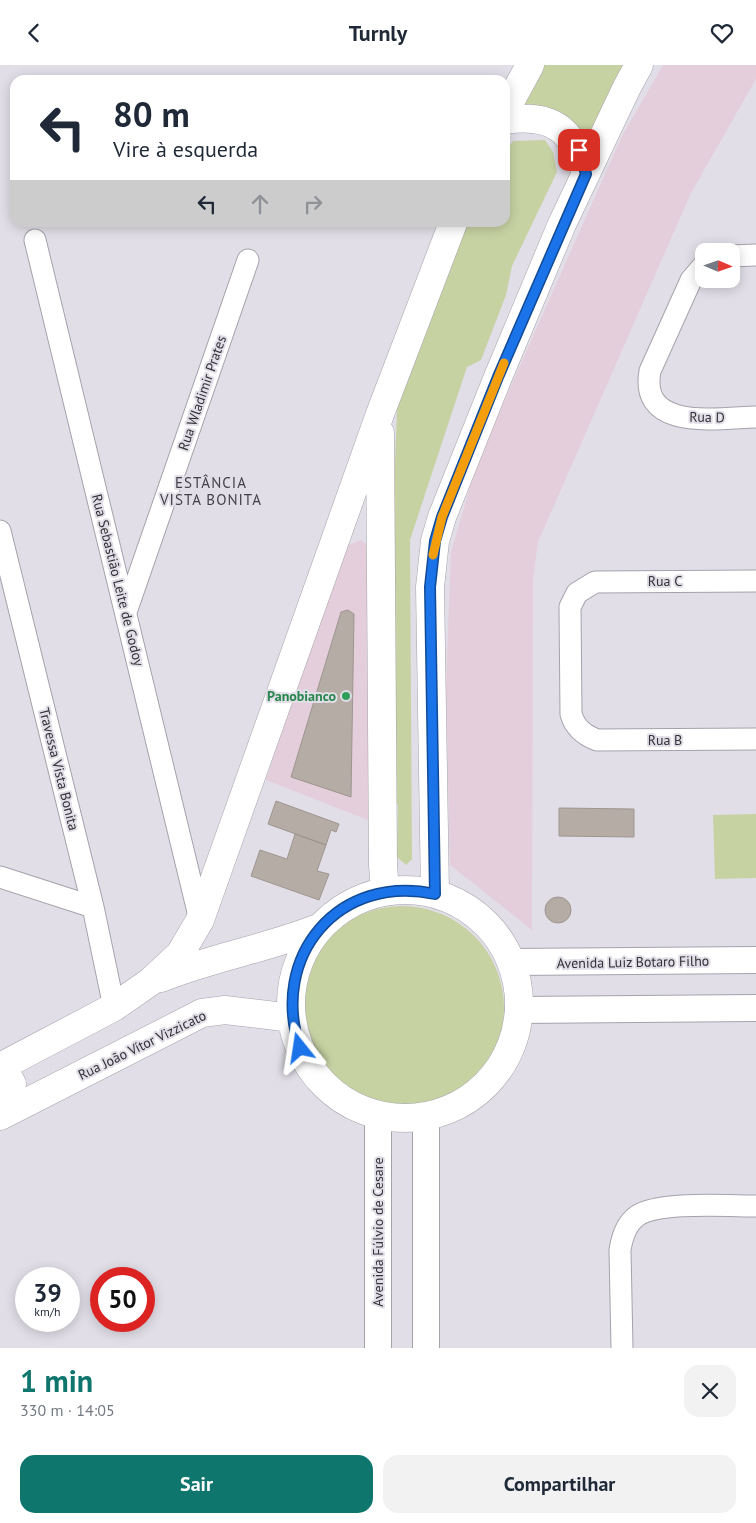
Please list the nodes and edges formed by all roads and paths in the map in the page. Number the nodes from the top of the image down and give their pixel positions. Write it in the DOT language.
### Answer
graph roads {
  1 [pos="530,65"];
  2 [pos="639,65"];
  3 [pos="510,102"];
  4 [pos="510,119"];
  5 [pos="586,174"];
  6 [pos="451,227"];
  7 [pos="35,240"];
  8 [pos="756,255"];
  9 [pos="740,256"];
  10 [pos="248,260"];
  11 [pos="695,275"];
  12 [pos="380,413"];
  13 [pos="756,417"];
  14 [pos="0,531"];
  15 [pos="756,581"];
  16 [pos="126,612"];
  17 [pos="578,729"];
  18 [pos="756,739"];
  19 [pos="0,877"];
  20 [pos="385,891"];
  21 [pos="435,894"];
  22 [pos="93,907"];
  23 [pos="200,919"];
  24 [pos="321,927"];
  25 [pos="756,960"];
  26 [pos="510,962"];
  27 [pos="150,982"];
  28 [pos="114,1007"];
  29 [pos="756,1008"];
  30 [pos="518,1010"];
  31 [pos="292,1018"];
  32 [pos="0,1069"];
  33 [pos="0,1101"];
  34 [pos="378,1115"];
  35 [pos="426,1116"];
  36 [pos="0,1117"];
  37 [pos="756,1206"];
  38 [pos="378,1348"];
  39 [pos="426,1348"];
  40 [pos="622,1348"];
  1 -- 3 [label="main road"];
  2 -- 5 [label="main road"];
  4 -- 5 [label="main road"];
  5 -- 21 [label="main road"];
  6 -- 12 [label="main road"];
  7 -- 16 [label="street, Rua Sebastião Leite de Godoy"];
  8 -- 9 [label="street"];
  10 -- 16 [label="street, Rua Wladimir Prates"];
  11 -- 13 [label="street, Rua D"];
  12 -- 20 [label="main road"];
  12 -- 23 [label="main road"];
  14 -- 22 [label="street, Travessa Vista Bonita"];
  15 -- 17 [label="street, Rua C"];
  16 -- 23 [label="street, Rua Sebastião Leite de Godoy"];
  17 -- 18 [label="street, Rua B"];
  19 -- 22 [label="street"];
  20 -- 21 [label="main road"];
  20 -- 24 [label="main road"];
  21 -- 26 [label="main road"];
  22 -- 28 [label="street, Travessa Vista Bonita"];
  23 -- 27 [label="main road"];
  24 -- 27 [label="main road"];
  24 -- 31 [label="main road"];
  25 -- 26 [label="street, Avenida Luiz Botaro Filho"];
  26 -- 30 [label="main road"];
  27 -- 28 [label="main road"];
  28 -- 32 [label="main road"];
  29 -- 30 [label="street"];
  30 -- 35 [label="main road"];
  31 -- 34 [label="main road"];
  31 -- 36 [label="main road, Rua João Vítor Vizzicato"];
  32 -- 33 [label="main road"];
  34 -- 35 [label="main road"];
  34 -- 38 [label="street, Avenida Fúlvio de Cesare"];
  35 -- 39 [label="street"];
  37 -- 40 [label="street"];
}
